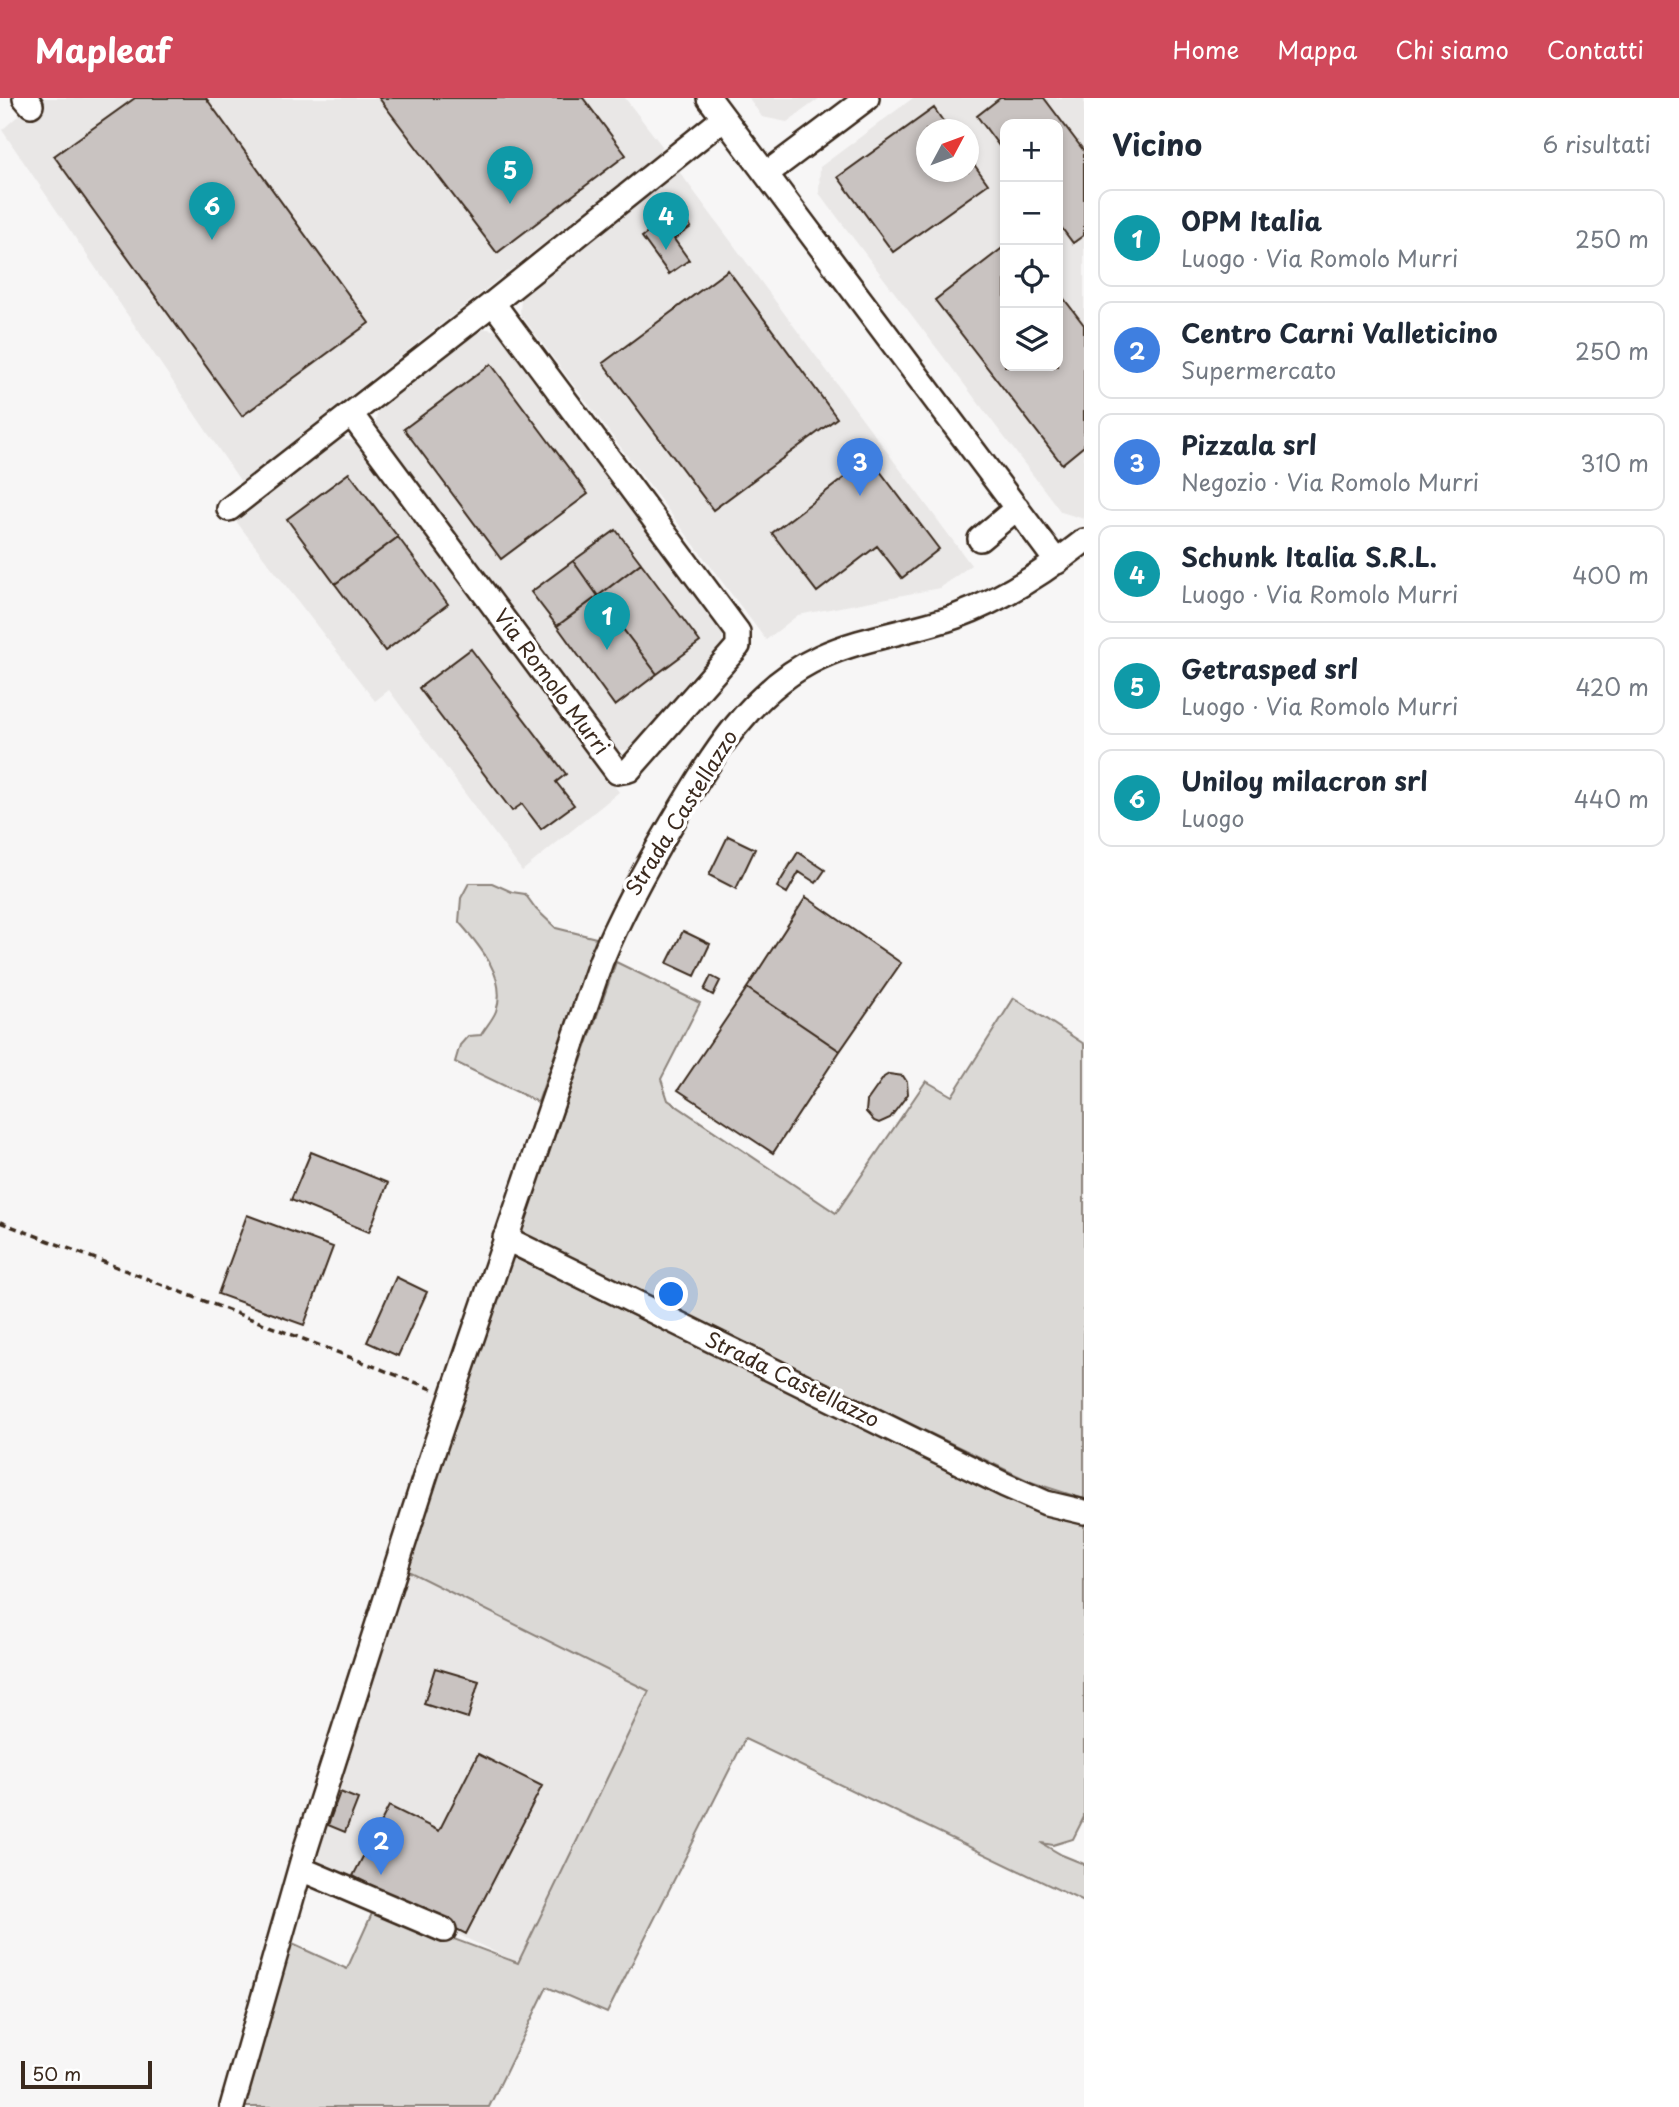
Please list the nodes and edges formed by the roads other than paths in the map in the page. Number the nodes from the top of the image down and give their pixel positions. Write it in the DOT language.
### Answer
graph roads {
  1 [pos="709,98"];
  2 [pos="867,98"];
  3 [pos="724,118"];
  4 [pos="766,174"];
  5 [pos="493,303"];
  6 [pos="351,414"];
  7 [pos="1017,508"];
  8 [pos="229,509"];
  9 [pos="981,539"];
  10 [pos="1084,541"];
  11 [pos="1057,562"];
  12 [pos="505,1238"];
  13 [pos="1084,1512"];
  14 [pos="301,1869"];
  15 [pos="444,1930"];
  16 [pos="232,2107"];
  1 -- 3 [label="street"];
  2 -- 4 [label="street"];
  3 -- 4 [label="street"];
  3 -- 5 [label="street"];
  4 -- 7 [label="street"];
  5 -- 6 [label="street"];
  5 -- 6 [label="street, Via Romolo Murri"];
  6 -- 8 [label="street"];
  7 -- 9 [label="street"];
  7 -- 11 [label="street"];
  10 -- 11 [label="street, Strada Castellazzo"];
  11 -- 12 [label="street, Strada Castellazzo"];
  12 -- 13 [label="street, Strada Castellazzo"];
  12 -- 14 [label="street, Strada Castellazzo"];
  14 -- 15 [label="street"];
  14 -- 16 [label="street, Strada Castellazzo"];
}
